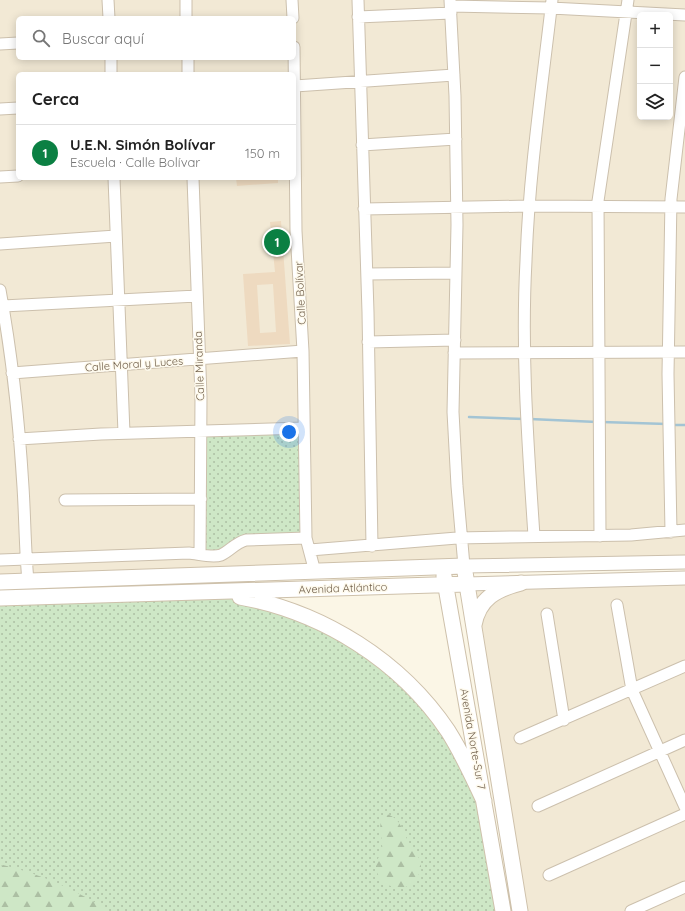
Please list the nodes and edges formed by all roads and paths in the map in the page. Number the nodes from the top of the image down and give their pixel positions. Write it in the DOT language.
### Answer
graph roads {
  1 [pos="108,0"];
  2 [pos="186,0"];
  3 [pos="292,0"];
  4 [pos="358,0"];
  5 [pos="628,0"];
  6 [pos="552,4"];
  7 [pos="451,6"];
  8 [pos="626,13"];
  9 [pos="685,15"];
  10 [pos="109,16"];
  11 [pos="186,16"];
  12 [pos="293,16"];
  13 [pos="358,17"];
  14 [pos="0,44"];
  15 [pos="16,44"];
  16 [pos="111,60"];
  17 [pos="188,60"];
  18 [pos="294,60"];
  19 [pos="111,72"];
  20 [pos="188,72"];
  21 [pos="295,72"];
  22 [pos="454,75"];
  23 [pos="685,77"];
  24 [pos="360,80"];
  25 [pos="296,86"];
  26 [pos="16,108"];
  27 [pos="0,109"];
  28 [pos="456,139"];
  29 [pos="362,145"];
  30 [pos="16,176"];
  31 [pos="0,177"];
  32 [pos="114,180"];
  33 [pos="193,180"];
  34 [pos="295,180"];
  35 [pos="529,206"];
  36 [pos="598,206"];
  37 [pos="671,206"];
  38 [pos="685,207"];
  39 [pos="457,208"];
  40 [pos="364,209"];
  41 [pos="116,236"];
  42 [pos="0,244"];
  43 [pos="456,273"];
  44 [pos="367,274"];
  45 [pos="0,290"];
  46 [pos="197,296"];
  47 [pos="118,299"];
  48 [pos="3,306"];
  49 [pos="455,340"];
  50 [pos="368,342"];
  51 [pos="4,343"];
  52 [pos="303,351"];
  53 [pos="669,352"];
  54 [pos="685,352"];
  55 [pos="454,353"];
  56 [pos="525,353"];
  57 [pos="598,353"];
  58 [pos="199,359"];
  59 [pos="120,364"];
  60 [pos="12,373"];
  61 [pos="303,428"];
  62 [pos="201,430"];
  63 [pos="124,433"];
  64 [pos="19,439"];
  65 [pos="65,500"];
  66 [pos="201,500"];
  67 [pos="685,530"];
  68 [pos="672,532"];
  69 [pos="534,536"];
  70 [pos="600,536"];
  71 [pos="306,538"];
  72 [pos="461,538"];
  73 [pos="372,546"];
  74 [pos="310,550"];
  75 [pos="200,554"];
  76 [pos="26,559"];
  77 [pos="0,560"];
  78 [pos="685,562"];
  79 [pos="464,566"];
  80 [pos="443,567"];
  81 [pos="315,572"];
  82 [pos="685,578"];
  83 [pos="28,581"];
  84 [pos="0,582"];
  85 [pos="521,582"];
  86 [pos="466,584"];
  87 [pos="445,585"];
  88 [pos="206,592"];
  89 [pos="0,598"];
  90 [pos="617,605"];
  91 [pos="547,614"];
  92 [pos="474,628"];
  93 [pos="685,666"];
  94 [pos="632,690"];
  95 [pos="564,720"];
  96 [pos="520,738"];
  97 [pos="685,740"];
  98 [pos="659,752"];
  99 [pos="484,801"];
  100 [pos="538,806"];
  101 [pos="685,807"];
  102 [pos="685,814"];
  103 [pos="549,875"];
  104 [pos="685,887"];
  105 [pos="503,911"];
  106 [pos="520,911"];
  107 [pos="631,911"];
  1 -- 10 [label="street"];
  2 -- 11 [label="street"];
  3 -- 12 [label="street"];
  4 -- 13 [label="street"];
  5 -- 8 [label="street"];
  6 -- 7 [label="street"];
  6 -- 8 [label="street"];
  6 -- 35 [label="street"];
  7 -- 13 [label="street"];
  7 -- 22 [label="street"];
  8 -- 9 [label="street"];
  8 -- 36 [label="street"];
  13 -- 24 [label="street"];
  14 -- 15 [label="street"];
  16 -- 19 [label="street"];
  17 -- 20 [label="street"];
  18 -- 21 [label="street, Calle Bolívar"];
  22 -- 24 [label="street"];
  22 -- 28 [label="street"];
  23 -- 37 [label="street"];
  24 -- 25 [label="street"];
  24 -- 29 [label="street"];
  26 -- 27 [label="street"];
  28 -- 29 [label="street"];
  28 -- 39 [label="street"];
  29 -- 40 [label="street"];
  30 -- 31 [label="street"];
  32 -- 41 [label="street"];
  33 -- 46 [label="street, Calle Miranda"];
  34 -- 52 [label="street, Calle Bolívar"];
  35 -- 36 [label="street"];
  35 -- 39 [label="street"];
  35 -- 56 [label="street"];
  36 -- 37 [label="street"];
  36 -- 57 [label="street"];
  37 -- 38 [label="street"];
  37 -- 53 [label="street"];
  39 -- 40 [label="street"];
  39 -- 43 [label="street"];
  40 -- 44 [label="street"];
  41 -- 42 [label="street"];
  41 -- 47 [label="street"];
  43 -- 44 [label="street"];
  43 -- 49 [label="street"];
  44 -- 50 [label="street"];
  45 -- 48 [label="street"];
  46 -- 47 [label="street"];
  46 -- 58 [label="street, Calle Miranda"];
  47 -- 48 [label="street"];
  47 -- 59 [label="street"];
  48 -- 51 [label="street"];
  49 -- 50 [label="street"];
  49 -- 55 [label="street"];
  50 -- 73 [label="street"];
  51 -- 60 [label="street"];
  52 -- 58 [label="street, Calle Moral y Luces"];
  52 -- 61 [label="street, Calle Bolívar"];
  53 -- 54 [label="street"];
  53 -- 57 [label="street"];
  53 -- 68 [label="street"];
  55 -- 56 [label="street"];
  55 -- 72 [label="street"];
  56 -- 57 [label="street"];
  56 -- 69 [label="street"];
  57 -- 70 [label="street"];
  58 -- 59 [label="street, Calle Moral y Luces"];
  58 -- 62 [label="street, Calle Miranda"];
  59 -- 60 [label="street, Calle Moral y Luces"];
  59 -- 63 [label="street"];
  60 -- 64 [label="street"];
  61 -- 62 [label="street"];
  61 -- 71 [label="street, Calle Bolívar"];
  62 -- 63 [label="street"];
  62 -- 66 [label="street, Calle Miranda"];
  63 -- 64 [label="street"];
  64 -- 76 [label="street"];
  65 -- 66 [label="street"];
  66 -- 75 [label="street, Calle Miranda"];
  67 -- 68 [label="street"];
  68 -- 70 [label="street"];
  69 -- 70 [label="street"];
  69 -- 72 [label="street"];
  71 -- 74 [label="street, Calle Bolívar"];
  71 -- 75 [label="street"];
  72 -- 73 [label="street"];
  72 -- 79 [label="street"];
  73 -- 74 [label="street"];
  74 -- 81 [label="street, Calle Bolívar"];
  75 -- 76 [label="street"];
  76 -- 77 [label="street"];
  76 -- 83 [label="street"];
  78 -- 79 [label="street"];
  79 -- 80 [label="main road, Avenida Atlántico"];
  79 -- 86 [label="main road, Avenida Norte-Sur 7"];
  80 -- 81 [label="main road, Avenida Atlántico"];
  80 -- 87 [label="main road, Avenida Norte-Sur 7"];
  81 -- 83 [label="main road, Avenida Atlántico"];
  82 -- 85 [label="street, Avenida Atlántico"];
  83 -- 84 [label="main road, Avenida Atlántico"];
  85 -- 86 [label="street, Avenida Atlántico"];
  85 -- 92 [label="main road"];
  86 -- 87 [label="main road, Avenida Atlántico"];
  86 -- 92 [label="main road, Avenida Norte-Sur 7"];
  87 -- 88 [label="main road, Avenida Atlántico"];
  87 -- 99 [label="main road, Avenida Norte-Sur 7"];
  88 -- 89 [label="main road, Avenida Atlántico"];
  88 -- 99 [label="main road"];
  90 -- 94 [label="street"];
  91 -- 95 [label="street"];
  92 -- 106 [label="main road, Avenida Norte-Sur 7"];
  93 -- 94 [label="street"];
  94 -- 95 [label="street"];
  94 -- 98 [label="street"];
  95 -- 96 [label="street"];
  97 -- 98 [label="street"];
  98 -- 100 [label="street"];
  98 -- 101 [label="street"];
  99 -- 105 [label="main road, Avenida Norte-Sur 7"];
  102 -- 103 [label="street"];
  104 -- 107 [label="street"];
}
